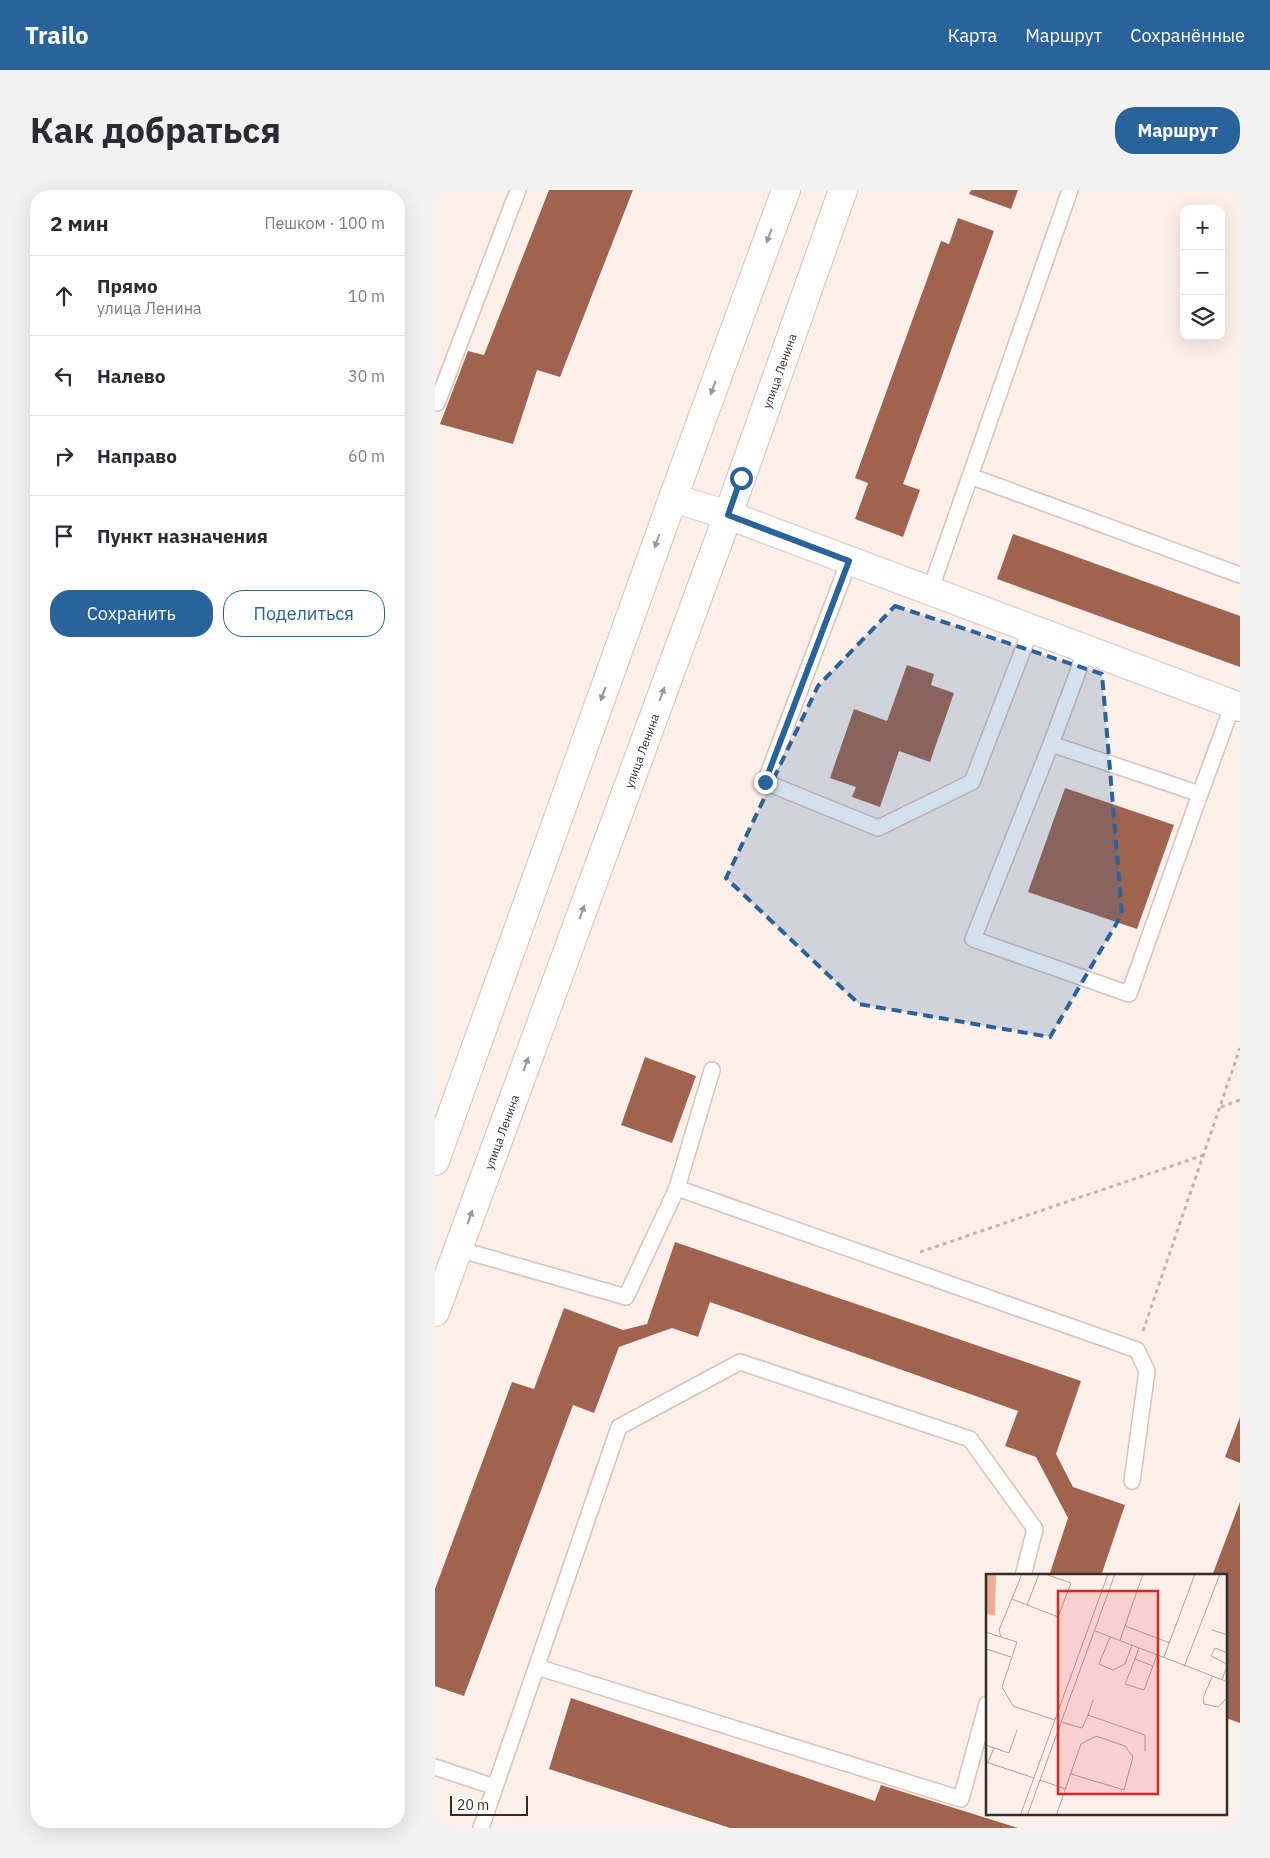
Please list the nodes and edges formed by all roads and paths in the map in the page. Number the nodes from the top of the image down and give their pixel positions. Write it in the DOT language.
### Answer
graph roads {
  1 [pos="518,190"];
  2 [pos="786,190"];
  3 [pos="843,190"];
  4 [pos="1070,190"];
  5 [pos="435,402"];
  6 [pos="970,476"];
  7 [pos="673,498"];
  8 [pos="728,515"];
  9 [pos="849,561"];
  10 [pos="1240,575"];
  11 [pos="930,591"];
  12 [pos="1031,629"];
  13 [pos="1086,650"];
  14 [pos="1237,705"];
  15 [pos="1051,744"];
  16 [pos="1200,794"];
  17 [pos="1240,1048"];
  18 [pos="712,1070"];
  19 [pos="1240,1100"];
  20 [pos="1220,1107"];
  21 [pos="1204,1155"];
  22 [pos="435,1161"];
  23 [pos="677,1188"];
  24 [pos="446,1245"];
  25 [pos="888,1262"];
  26 [pos="435,1312"];
  27 [pos="1137,1350"];
  28 [pos="1132,1481"];
  29 [pos="1024,1574"];
  30 [pos="537,1667"];
  31 [pos="986,1708"];
  32 [pos="435,1767"];
  33 [pos="495,1787"];
  34 [pos="481,1828"];
  1 -- 5 [label="lane"];
  2 -- 7 [label="main road, one-way"];
  3 -- 8 [label="main road, улица Ленина"];
  4 -- 6 [label="lane"];
  6 -- 10 [label="lane"];
  6 -- 11 [label="lane"];
  7 -- 8 [label="main road"];
  7 -- 22 [label="main road, one-way"];
  8 -- 9 [label="main road"];
  24 -- 8 [label="main road, улица Ленина, one-way"];
  9 -- 11 [label="main road"];
  9 -- 12 [label="lane"];
  11 -- 12 [label="main road"];
  12 -- 13 [label="main road"];
  13 -- 14 [label="main road"];
  13 -- 15 [label="lane"];
  14 -- 16 [label="lane"];
  15 -- 16 [label="lane"];
  15 -- 16 [label="lane"];
  17 -- 20 [label="path"];
  18 -- 23 [label="lane"];
  19 -- 20 [label="path"];
  20 -- 21 [label="path"];
  21 -- 25 [label="path"];
  21 -- 27 [label="path"];
  23 -- 24 [label="lane"];
  23 -- 25 [label="lane"];
  24 -- 26 [label="main road, улица Ленина"];
  25 -- 27 [label="lane"];
  27 -- 28 [label="lane"];
  29 -- 30 [label="lane"];
  30 -- 31 [label="lane"];
  30 -- 33 [label="lane"];
  32 -- 33 [label="lane"];
  33 -- 34 [label="lane"];
}
